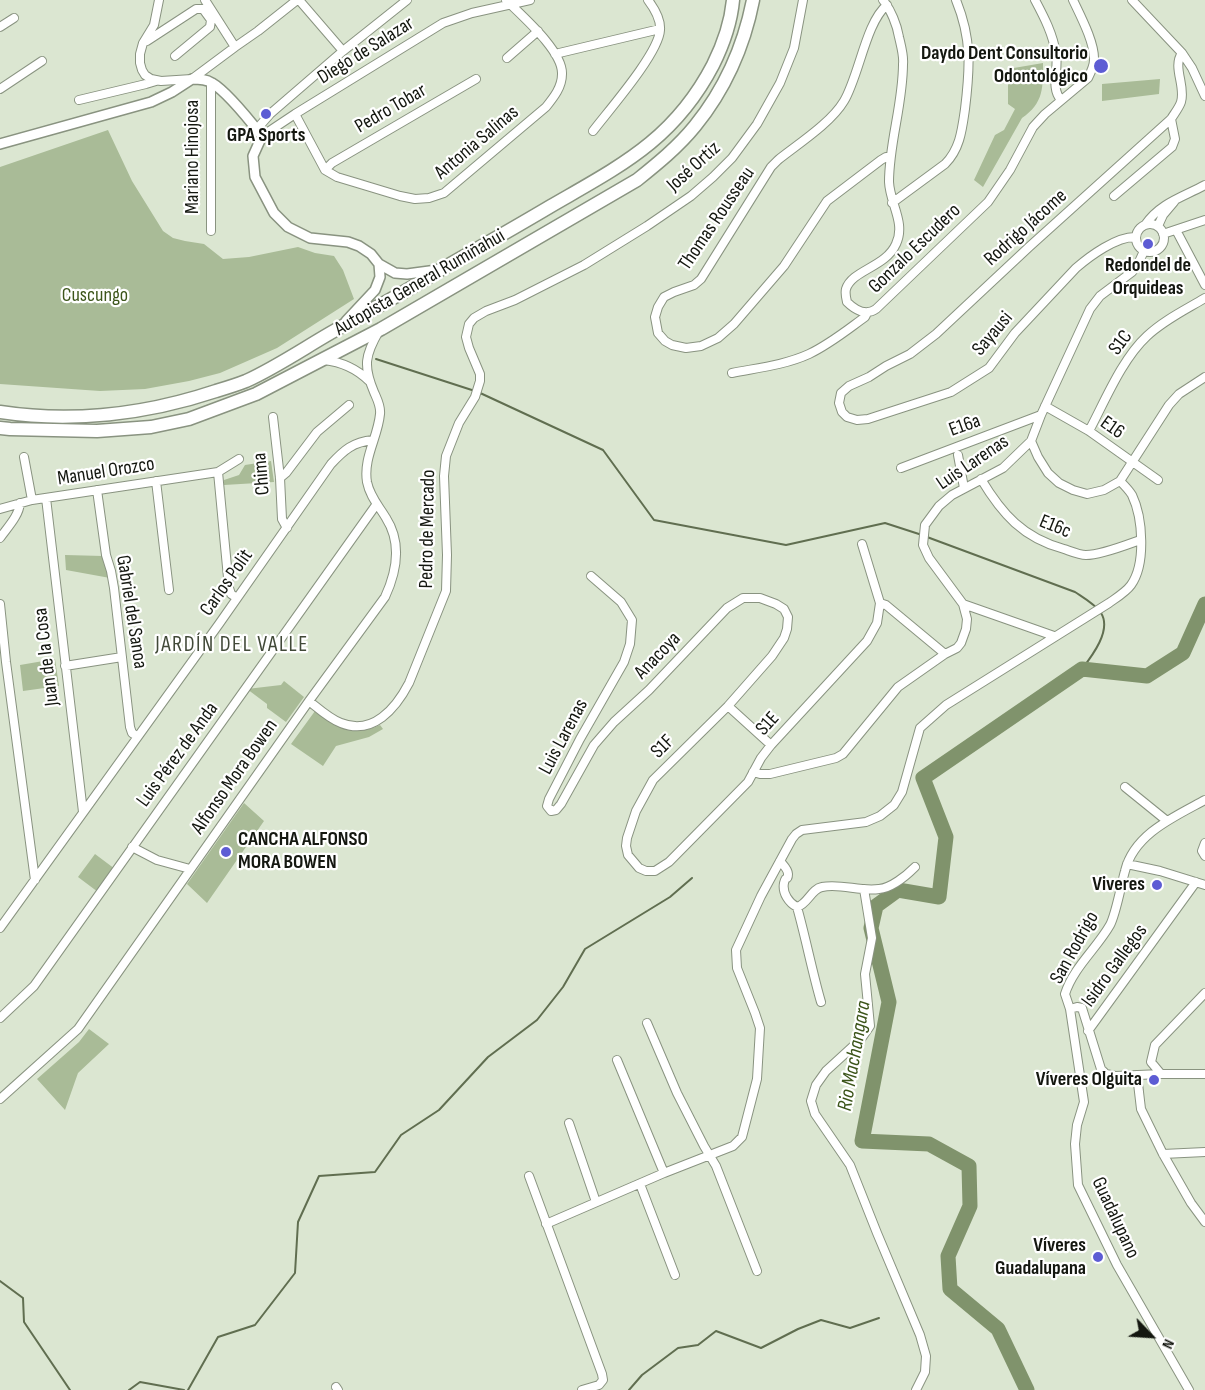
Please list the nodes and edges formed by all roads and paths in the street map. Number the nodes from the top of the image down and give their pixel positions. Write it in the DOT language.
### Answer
graph roads {
  1 [pos="159,0"];
  2 [pos="205,0"];
  3 [pos="298,0"];
  4 [pos="407,0"];
  5 [pos="530,0"];
  6 [pos="648,0"];
  7 [pos="733,0"];
  8 [pos="753,0"];
  9 [pos="762,0"];
  10 [pos="803,0"];
  11 [pos="956,0"];
  12 [pos="1035,0"];
  13 [pos="1073,0"];
  14 [pos="1132,0"];
  15 [pos="508,2"];
  16 [pos="885,2"];
  17 [pos="14,18"];
  18 [pos="0,27"];
  19 [pos="660,29"];
  20 [pos="538,32"];
  21 [pos="143,43"];
  22 [pos="234,46"];
  23 [pos="739,50"];
  24 [pos="343,51"];
  25 [pos="1182,53"];
  26 [pos="555,54"];
  27 [pos="175,56"];
  28 [pos="507,58"];
  29 [pos="42,61"];
  30 [pos="192,79"];
  31 [pos="476,79"];
  32 [pos="156,81"];
  33 [pos="211,83"];
  34 [pos="0,89"];
  35 [pos="1205,96"];
  36 [pos="78,100"];
  37 [pos="1061,100"];
  38 [pos="295,114"];
  39 [pos="1171,119"];
  40 [pos="593,131"];
  41 [pos="259,133"];
  42 [pos="0,144"];
  43 [pos="890,157"];
  44 [pos="325,170"];
  45 [pos="1205,185"];
  46 [pos="1114,196"];
  47 [pos="1175,201"];
  48 [pos="892,203"];
  49 [pos="1205,220"];
  50 [pos="1145,225"];
  51 [pos="1158,226"];
  52 [pos="1176,230"];
  53 [pos="211,231"];
  54 [pos="1163,234"];
  55 [pos="1136,237"];
  56 [pos="1144,251"];
  57 [pos="379,264"];
  58 [pos="440,270"];
  59 [pos="1205,285"];
  60 [pos="530,292"];
  61 [pos="1205,298"];
  62 [pos="867,313"];
  63 [pos="341,327"];
  64 [pos="381,329"];
  65 [pos="322,360"];
  66 [pos="732,373"];
  67 [pos="1205,377"];
  68 [pos="370,381"];
  69 [pos="841,393"];
  70 [pos="349,405"];
  71 [pos="1045,406"];
  72 [pos="0,412"];
  73 [pos="1041,415"];
  74 [pos="273,417"];
  75 [pos="0,428"];
  76 [pos="1089,431"];
  77 [pos="373,440"];
  78 [pos="1031,441"];
  79 [pos="958,455"];
  80 [pos="24,457"];
  81 [pos="239,459"];
  82 [pos="1132,462"];
  83 [pos="901,468"];
  84 [pos="218,472"];
  85 [pos="280,478"];
  86 [pos="981,479"];
  87 [pos="1158,480"];
  88 [pos="156,481"];
  89 [pos="1120,481"];
  90 [pos="964,488"];
  91 [pos="97,490"];
  92 [pos="46,498"];
  93 [pos="32,500"];
  94 [pos="20,503"];
  95 [pos="376,505"];
  96 [pos="0,509"];
  97 [pos="287,528"];
  98 [pos="0,538"];
  99 [pos="1140,540"];
  100 [pos="862,544"];
  101 [pos="591,576"];
  102 [pos="169,590"];
  103 [pos="237,598"];
  104 [pos="880,603"];
  105 [pos="0,604"];
  106 [pos="963,604"];
  107 [pos="1054,636"];
  108 [pos="784,638"];
  109 [pos="945,654"];
  110 [pos="122,657"];
  111 [pos="65,666"];
  112 [pos="309,701"];
  113 [pos="728,705"];
  114 [pos="137,736"];
  115 [pos="771,745"];
  116 [pos="753,772"];
  117 [pos="1125,787"];
  118 [pos="1205,800"];
  119 [pos="561,804"];
  120 [pos="83,812"];
  121 [pos="1167,821"];
  122 [pos="1205,843"];
  123 [pos="132,847"];
  124 [pos="1205,856"];
  125 [pos="780,861"];
  126 [pos="669,862"];
  127 [pos="1126,864"];
  128 [pos="915,867"];
  129 [pos="190,869"];
  130 [pos="35,880"];
  131 [pos="1196,882"];
  132 [pos="1205,885"];
  133 [pos="864,889"];
  134 [pos="797,908"];
  135 [pos="0,928"];
  136 [pos="1205,993"];
  137 [pos="821,1002"];
  138 [pos="1070,1009"];
  139 [pos="0,1017"];
  140 [pos="647,1023"];
  141 [pos="1088,1031"];
  142 [pos="617,1060"];
  143 [pos="1161,1074"];
  144 [pos="1205,1074"];
  145 [pos="1137,1075"];
  146 [pos="0,1099"];
  147 [pos="569,1124"];
  148 [pos="1202,1152"];
  149 [pos="1162,1154"];
  150 [pos="710,1155"];
  151 [pos="1205,1161"];
  152 [pos="664,1173"];
  153 [pos="529,1176"];
  154 [pos="640,1184"];
  155 [pos="596,1202"];
  156 [pos="1205,1222"];
  157 [pos="546,1224"];
  158 [pos="757,1271"];
  159 [pos="675,1275"];
  160 [pos="582,1390"];
  161 [pos="916,1390"];
  162 [pos="1189,1390"];
  1 -- 21 [label="street"];
  2 -- 22 [label="street"];
  3 -- 22 [label="street"];
  3 -- 24 [label="street"];
  4 -- 24 [label="street"];
  5 -- 15 [label="street, Diego de Salazar"];
  6 -- 19 [label="street"];
  7 -- 58 [label="highway, Autopista General Rumiñahui"];
  8 -- 23 [label="highway, Autopista General Rumiñahui"];
  9 -- 23 [label="highway"];
  10 -- 60 [label="street, José Ortiz"];
  11 -- 48 [label="street"];
  12 -- 37 [label="street"];
  13 -- 37 [label="street, Gonzalo Escudero"];
  14 -- 25 [label="street"];
  15 -- 20 [label="street, Antonia Salinas"];
  15 -- 38 [label="street, Diego de Salazar"];
  16 -- 43 [label="street, Gonzalo Escudero"];
  16 -- 43 [label="street, Thomas Rousseau"];
  17 -- 18 [label="street"];
  19 -- 26 [label="street"];
  19 -- 40 [label="street"];
  20 -- 26 [label="street, Antonia Salinas"];
  20 -- 28 [label="street"];
  21 -- 27 [label="street"];
  21 -- 32 [label="street"];
  22 -- 30 [label="street"];
  23 -- 64 [label="highway, Autopista General Rumiñahui"];
  24 -- 41 [label="street"];
  25 -- 35 [label="street"];
  25 -- 39 [label="street, Rodrigo Jácome"];
  26 -- 44 [label="street, Antonia Salinas"];
  29 -- 34 [label="street"];
  30 -- 32 [label="street, Mariano Hinojosa"];
  30 -- 33 [label="street, Mariano Hinojosa"];
  30 -- 42 [label="street"];
  31 -- 44 [label="street, Pedro Tobar"];
  32 -- 36 [label="street, Mariano Hinojosa"];
  33 -- 41 [label="street, Mariano Hinojosa"];
  33 -- 53 [label="street, Mariano Hinojosa"];
  37 -- 62 [label="street, Gonzalo Escudero"];
  38 -- 41 [label="street, Diego de Salazar"];
  38 -- 44 [label="street"];
  39 -- 46 [label="street"];
  39 -- 69 [label="street, Rodrigo Jácome"];
  41 -- 57 [label="street"];
  43 -- 48 [label="street, Gonzalo Escudero"];
  45 -- 47 [label="street"];
  47 -- 50 [label="street"];
  47 -- 51 [label="street"];
  48 -- 62 [label="street, Gonzalo Escudero"];
  49 -- 52 [label="street"];
  50 -- 51 [label="street"];
  50 -- 55 [label="street"];
  51 -- 54 [label="street"];
  52 -- 54 [label="street"];
  52 -- 59 [label="street"];
  54 -- 56 [label="street"];
  55 -- 56 [label="street"];
  55 -- 69 [label="street, Sayausi"];
  56 -- 71 [label="street, Luis Larenas"];
  57 -- 58 [label="street"];
  57 -- 63 [label="street"];
  58 -- 63 [label="highway, Autopista General Rumiñahui"];
  60 -- 112 [label="street, Pedro de Mercado"];
  61 -- 76 [label="street, S1C"];
  62 -- 66 [label="street"];
  63 -- 72 [label="highway, Autopista General Rumiñahui"];
  64 -- 65 [label="highway, Autopista General Rumiñahui"];
  64 -- 68 [label="street"];
  65 -- 68 [label="street"];
  65 -- 75 [label="highway, Autopista General Rumiñahui"];
  67 -- 82 [label="street"];
  68 -- 77 [label="street"];
  70 -- 85 [label="street"];
  71 -- 73 [label="street, Luis Larenas"];
  71 -- 76 [label="street, E16"];
  73 -- 78 [label="street, Luis Larenas"];
  73 -- 83 [label="street, E16a"];
  74 -- 85 [label="street, Chima"];
  76 -- 82 [label="street, E16"];
  77 -- 95 [label="street, Alfonso Mora Bowen"];
  77 -- 97 [label="street, Carlos Polit"];
  78 -- 86 [label="street, Luis Larenas"];
  78 -- 89 [label="street"];
  79 -- 90 [label="street"];
  80 -- 93 [label="street"];
  81 -- 84 [label="street, Manuel Orozco"];
  82 -- 87 [label="street, E16"];
  82 -- 89 [label="street"];
  84 -- 88 [label="street, Manuel Orozco"];
  84 -- 103 [label="street"];
  85 -- 97 [label="street, Chima"];
  86 -- 90 [label="street, Luis Larenas"];
  86 -- 99 [label="street, E16c"];
  88 -- 91 [label="street, Manuel Orozco"];
  88 -- 102 [label="street"];
  89 -- 99 [label="street"];
  90 -- 106 [label="street, Luis Larenas"];
  91 -- 92 [label="street, Manuel Orozco"];
  91 -- 110 [label="street, Gabriel del Sanoa"];
  92 -- 93 [label="street, Manuel Orozco"];
  92 -- 111 [label="street, Juan de la Cosa"];
  93 -- 94 [label="street, Manuel Orozco"];
  94 -- 96 [label="street, Manuel Orozco"];
  94 -- 98 [label="street"];
  95 -- 112 [label="street, Alfonso Mora Bowen"];
  95 -- 123 [label="street, Luis Pérez de Anda"];
  97 -- 103 [label="street, Carlos Polit"];
  99 -- 107 [label="street"];
  100 -- 104 [label="street"];
  101 -- 119 [label="street, Luis Larenas"];
  103 -- 114 [label="street, Carlos Polit"];
  104 -- 109 [label="street"];
  104 -- 115 [label="street, S1E"];
  105 -- 130 [label="street"];
  106 -- 107 [label="street"];
  106 -- 109 [label="street"];
  107 -- 125 [label="street"];
  108 -- 113 [label="street, S1F"];
  108 -- 119 [label="street, Anacoya"];
  109 -- 116 [label="street"];
  110 -- 111 [label="street"];
  110 -- 114 [label="street, Gabriel del Sanoa"];
  111 -- 120 [label="street, Juan de la Cosa"];
  112 -- 129 [label="street, Alfonso Mora Bowen"];
  113 -- 115 [label="street"];
  113 -- 126 [label="street, S1F"];
  114 -- 120 [label="street, Carlos Polit"];
  115 -- 116 [label="street, S1E"];
  116 -- 126 [label="street, S1E"];
  117 -- 121 [label="street"];
  118 -- 121 [label="street, San Rodrigo"];
  120 -- 130 [label="street, Carlos Polit"];
  121 -- 127 [label="street, San Rodrigo"];
  122 -- 124 [label="street"];
  123 -- 129 [label="street"];
  123 -- 139 [label="street, Luis Pérez de Anda"];
  125 -- 134 [label="street"];
  125 -- 150 [label="street"];
  127 -- 131 [label="street"];
  127 -- 138 [label="street, San Rodrigo"];
  128 -- 133 [label="street"];
  129 -- 146 [label="street, Alfonso Mora Bowen"];
  130 -- 135 [label="street, Carlos Polit"];
  131 -- 132 [label="street"];
  131 -- 141 [label="street, Isidro Gallegos"];
  133 -- 134 [label="street"];
  133 -- 161 [label="street"];
  134 -- 137 [label="street"];
  136 -- 143 [label="street"];
  138 -- 141 [label="street, San Rodrigo"];
  138 -- 162 [label="street, Guadalupano"];
  140 -- 150 [label="street"];
  141 -- 145 [label="street, Isidro Gallegos"];
  142 -- 152 [label="street"];
  143 -- 144 [label="street"];
  143 -- 145 [label="street"];
  145 -- 149 [label="street"];
  147 -- 155 [label="street"];
  148 -- 149 [label="street"];
  148 -- 151 [label="street"];
  149 -- 156 [label="street"];
  150 -- 152 [label="street"];
  150 -- 158 [label="street"];
  152 -- 154 [label="street"];
  153 -- 157 [label="street"];
  154 -- 155 [label="street"];
  154 -- 159 [label="street"];
  155 -- 157 [label="street"];
  157 -- 160 [label="street"];
}
